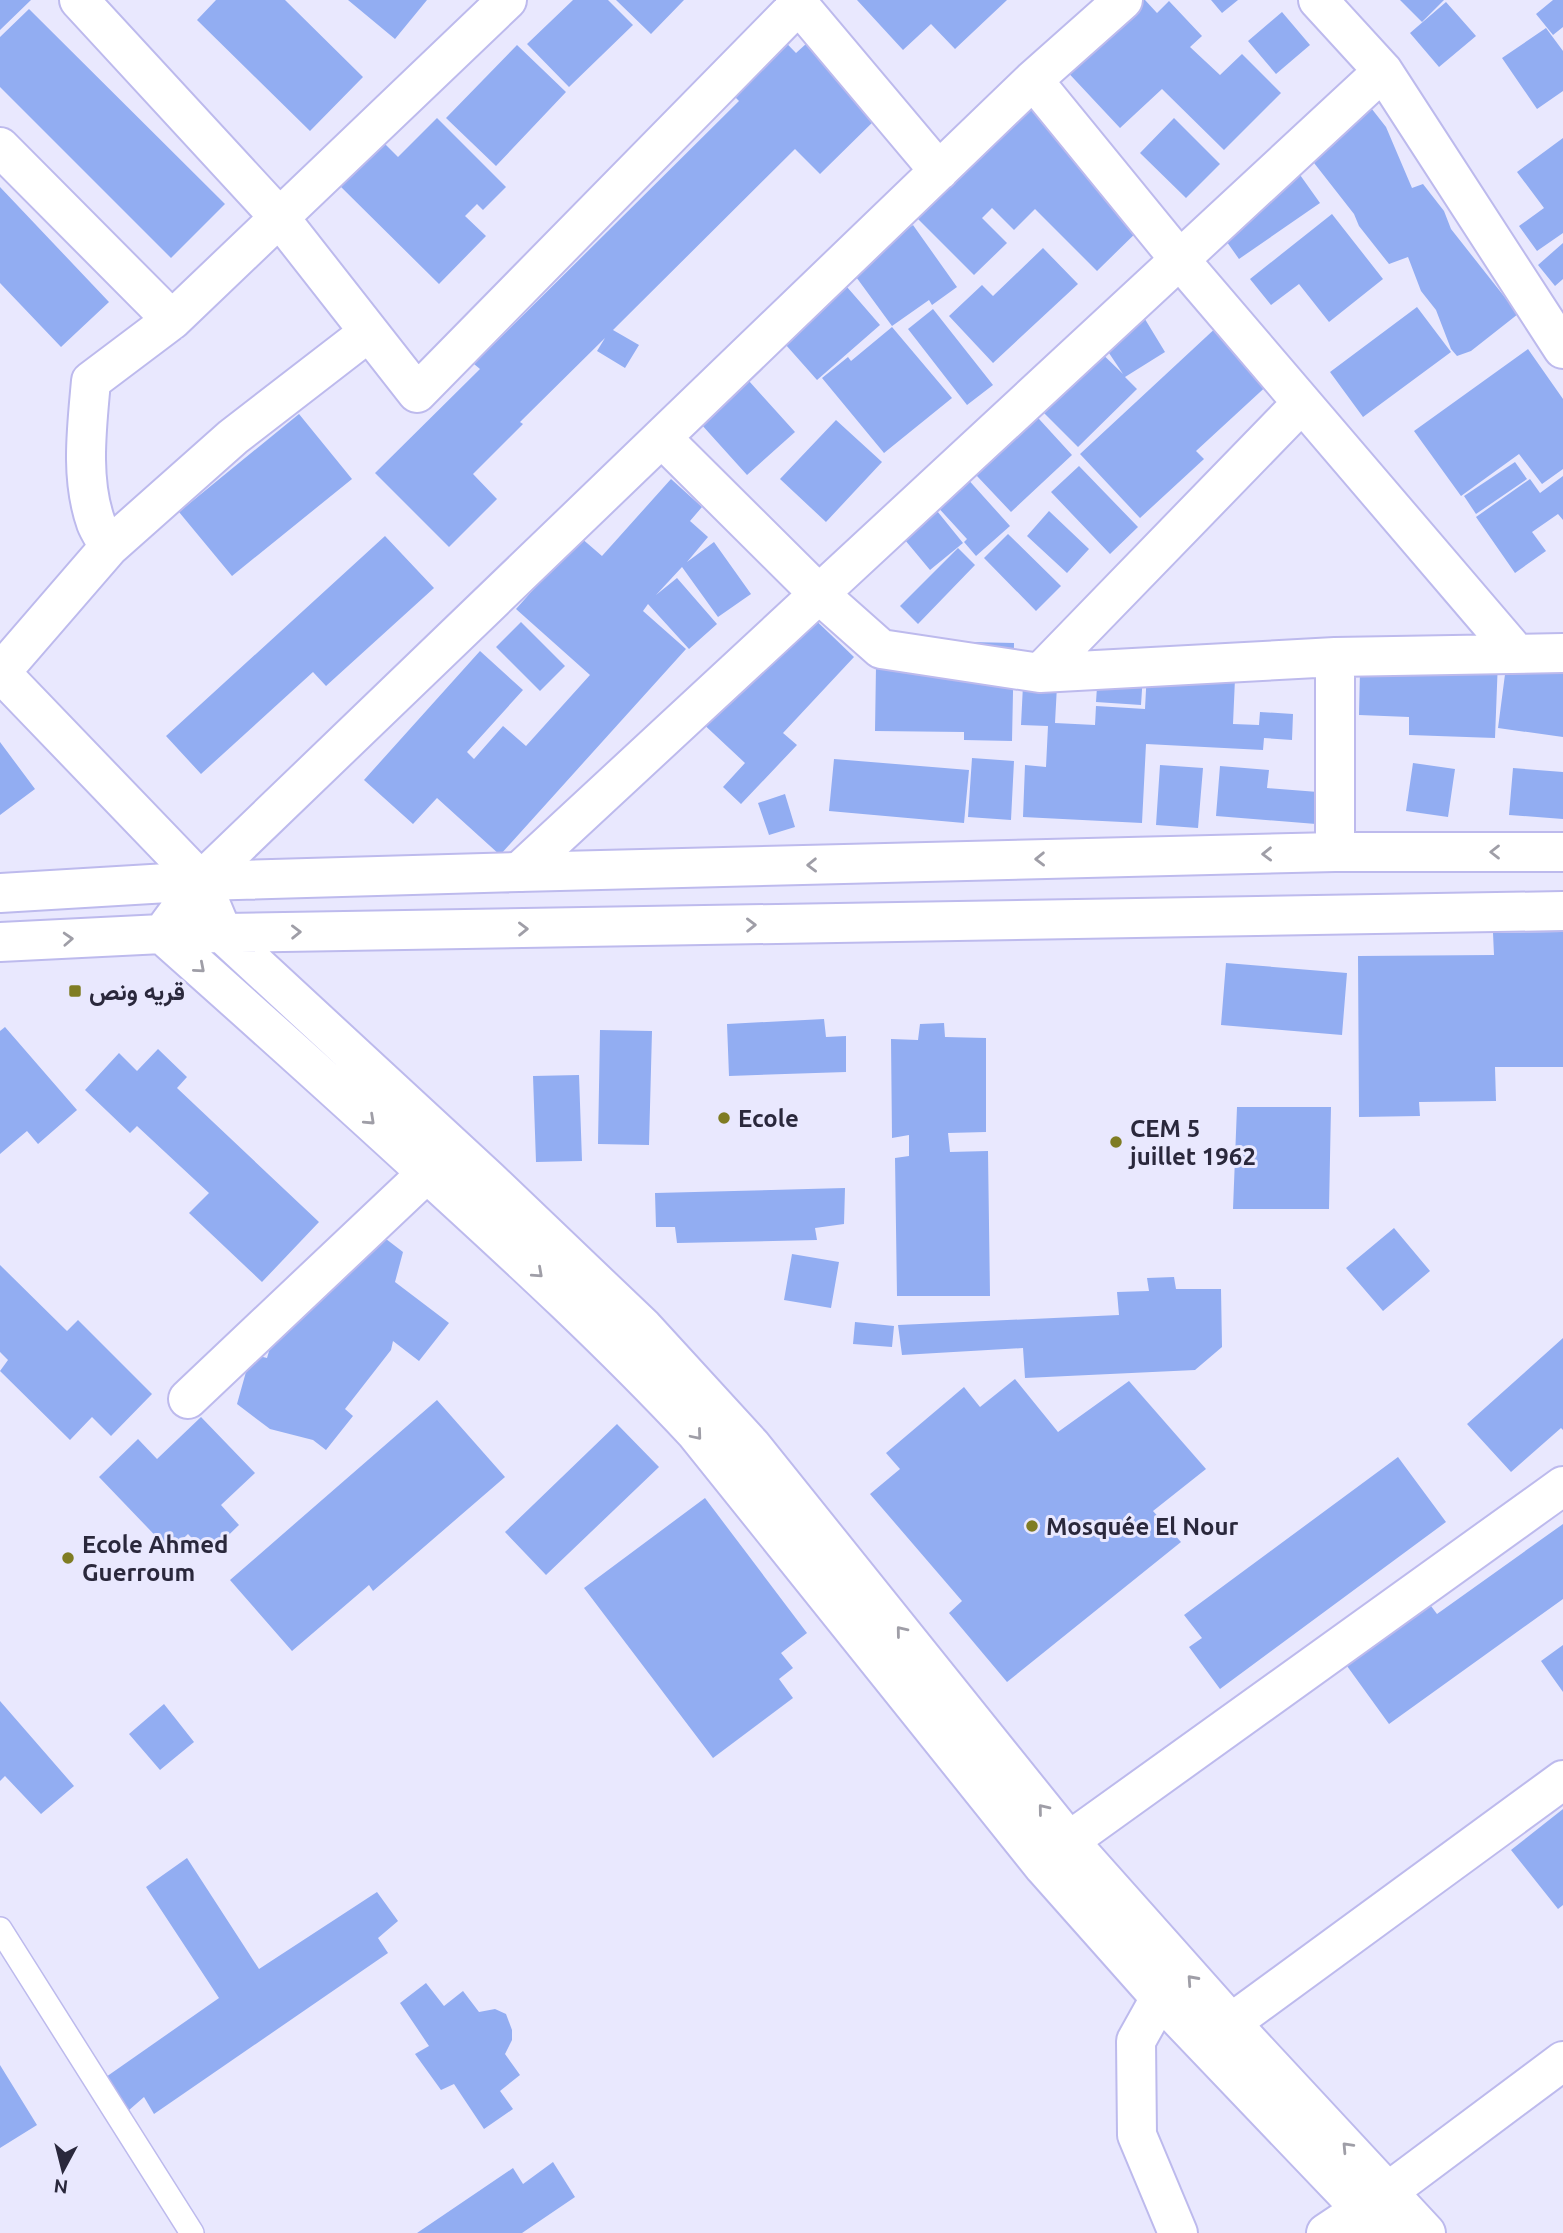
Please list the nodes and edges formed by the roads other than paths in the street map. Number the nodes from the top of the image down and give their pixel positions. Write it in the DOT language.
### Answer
graph roads {
  1 [pos="79,0"];
  2 [pos="507,0"];
  3 [pos="1123,0"];
  4 [pos="1318,0"];
  5 [pos="796,2"];
  6 [pos="1383,71"];
  7 [pos="1033,80"];
  8 [pos="0,147"];
  9 [pos="939,171"];
  10 [pos="279,217"];
  11 [pos="1180,260"];
  12 [pos="172,320"];
  13 [pos="369,332"];
  14 [pos="1563,349"];
  15 [pos="1302,403"];
  16 [pos="662,438"];
  17 [pos="109,547"];
  18 [pos="820,594"];
  19 [pos="1563,653"];
  20 [pos="1517,654"];
  21 [pos="1335,657"];
  22 [pos="0,672"];
  23 [pos="1040,673"];
  24 [pos="1335,852"];
  25 [pos="1563,852"];
  26 [pos="519,872"];
  27 [pos="201,881"];
  28 [pos="0,893"];
  29 [pos="1563,911"];
  30 [pos="162,934"];
  31 [pos="223,934"];
  32 [pos="0,942"];
  33 [pos="427,1173"];
  34 [pos="188,1399"];
  35 [pos="1563,1486"];
  36 [pos="1563,1780"];
  37 [pos="1069,1841"];
  38 [pos="0,1929"];
  39 [pos="1160,1998"];
  40 [pos="1231,2023"];
  41 [pos="1563,2061"];
  42 [pos="1378,2211"];
  43 [pos="192,2233"];
  44 [pos="1178,2233"];
  45 [pos="1326,2233"];
  46 [pos="1426,2233"];
  1 -- 10 [label="street"];
  2 -- 10 [label="street"];
  3 -- 7 [label="street"];
  4 -- 6 [label="street"];
  5 -- 9 [label="street"];
  5 -- 13 [label="street"];
  6 -- 11 [label="street"];
  6 -- 14 [label="street"];
  7 -- 9 [label="street"];
  7 -- 11 [label="street"];
  8 -- 12 [label="street"];
  9 -- 16 [label="street"];
  10 -- 12 [label="street"];
  10 -- 13 [label="street"];
  11 -- 15 [label="street"];
  11 -- 18 [label="street"];
  12 -- 17 [label="street"];
  13 -- 17 [label="street"];
  15 -- 20 [label="street"];
  15 -- 23 [label="street"];
  16 -- 18 [label="street"];
  16 -- 27 [label="street"];
  17 -- 22 [label="street"];
  18 -- 23 [label="street"];
  18 -- 26 [label="street"];
  19 -- 20 [label="street"];
  20 -- 21 [label="street"];
  21 -- 23 [label="street"];
  21 -- 24 [label="street"];
  22 -- 27 [label="street"];
  25 -- 24 [label="street, one-way"];
  24 -- 26 [label="street, one-way"];
  26 -- 27 [label="street"];
  27 -- 28 [label="street"];
  27 -- 30 [label="street"];
  27 -- 31 [label="street"];
  31 -- 29 [label="street, one-way"];
  30 -- 31 [label="street"];
  32 -- 30 [label="street, one-way"];
  30 -- 33 [label="street, one-way"];
  37 -- 31 [label="street, one-way"];
  33 -- 34 [label="street"];
  33 -- 39 [label="street, one-way"];
  35 -- 37 [label="street"];
  36 -- 40 [label="street"];
  40 -- 37 [label="street, one-way"];
  38 -- 43 [label="lane"];
  39 -- 42 [label="street"];
  39 -- 44 [label="street"];
  42 -- 40 [label="street, one-way"];
  41 -- 42 [label="street"];
  42 -- 45 [label="street"];
  42 -- 46 [label="street"];
}
